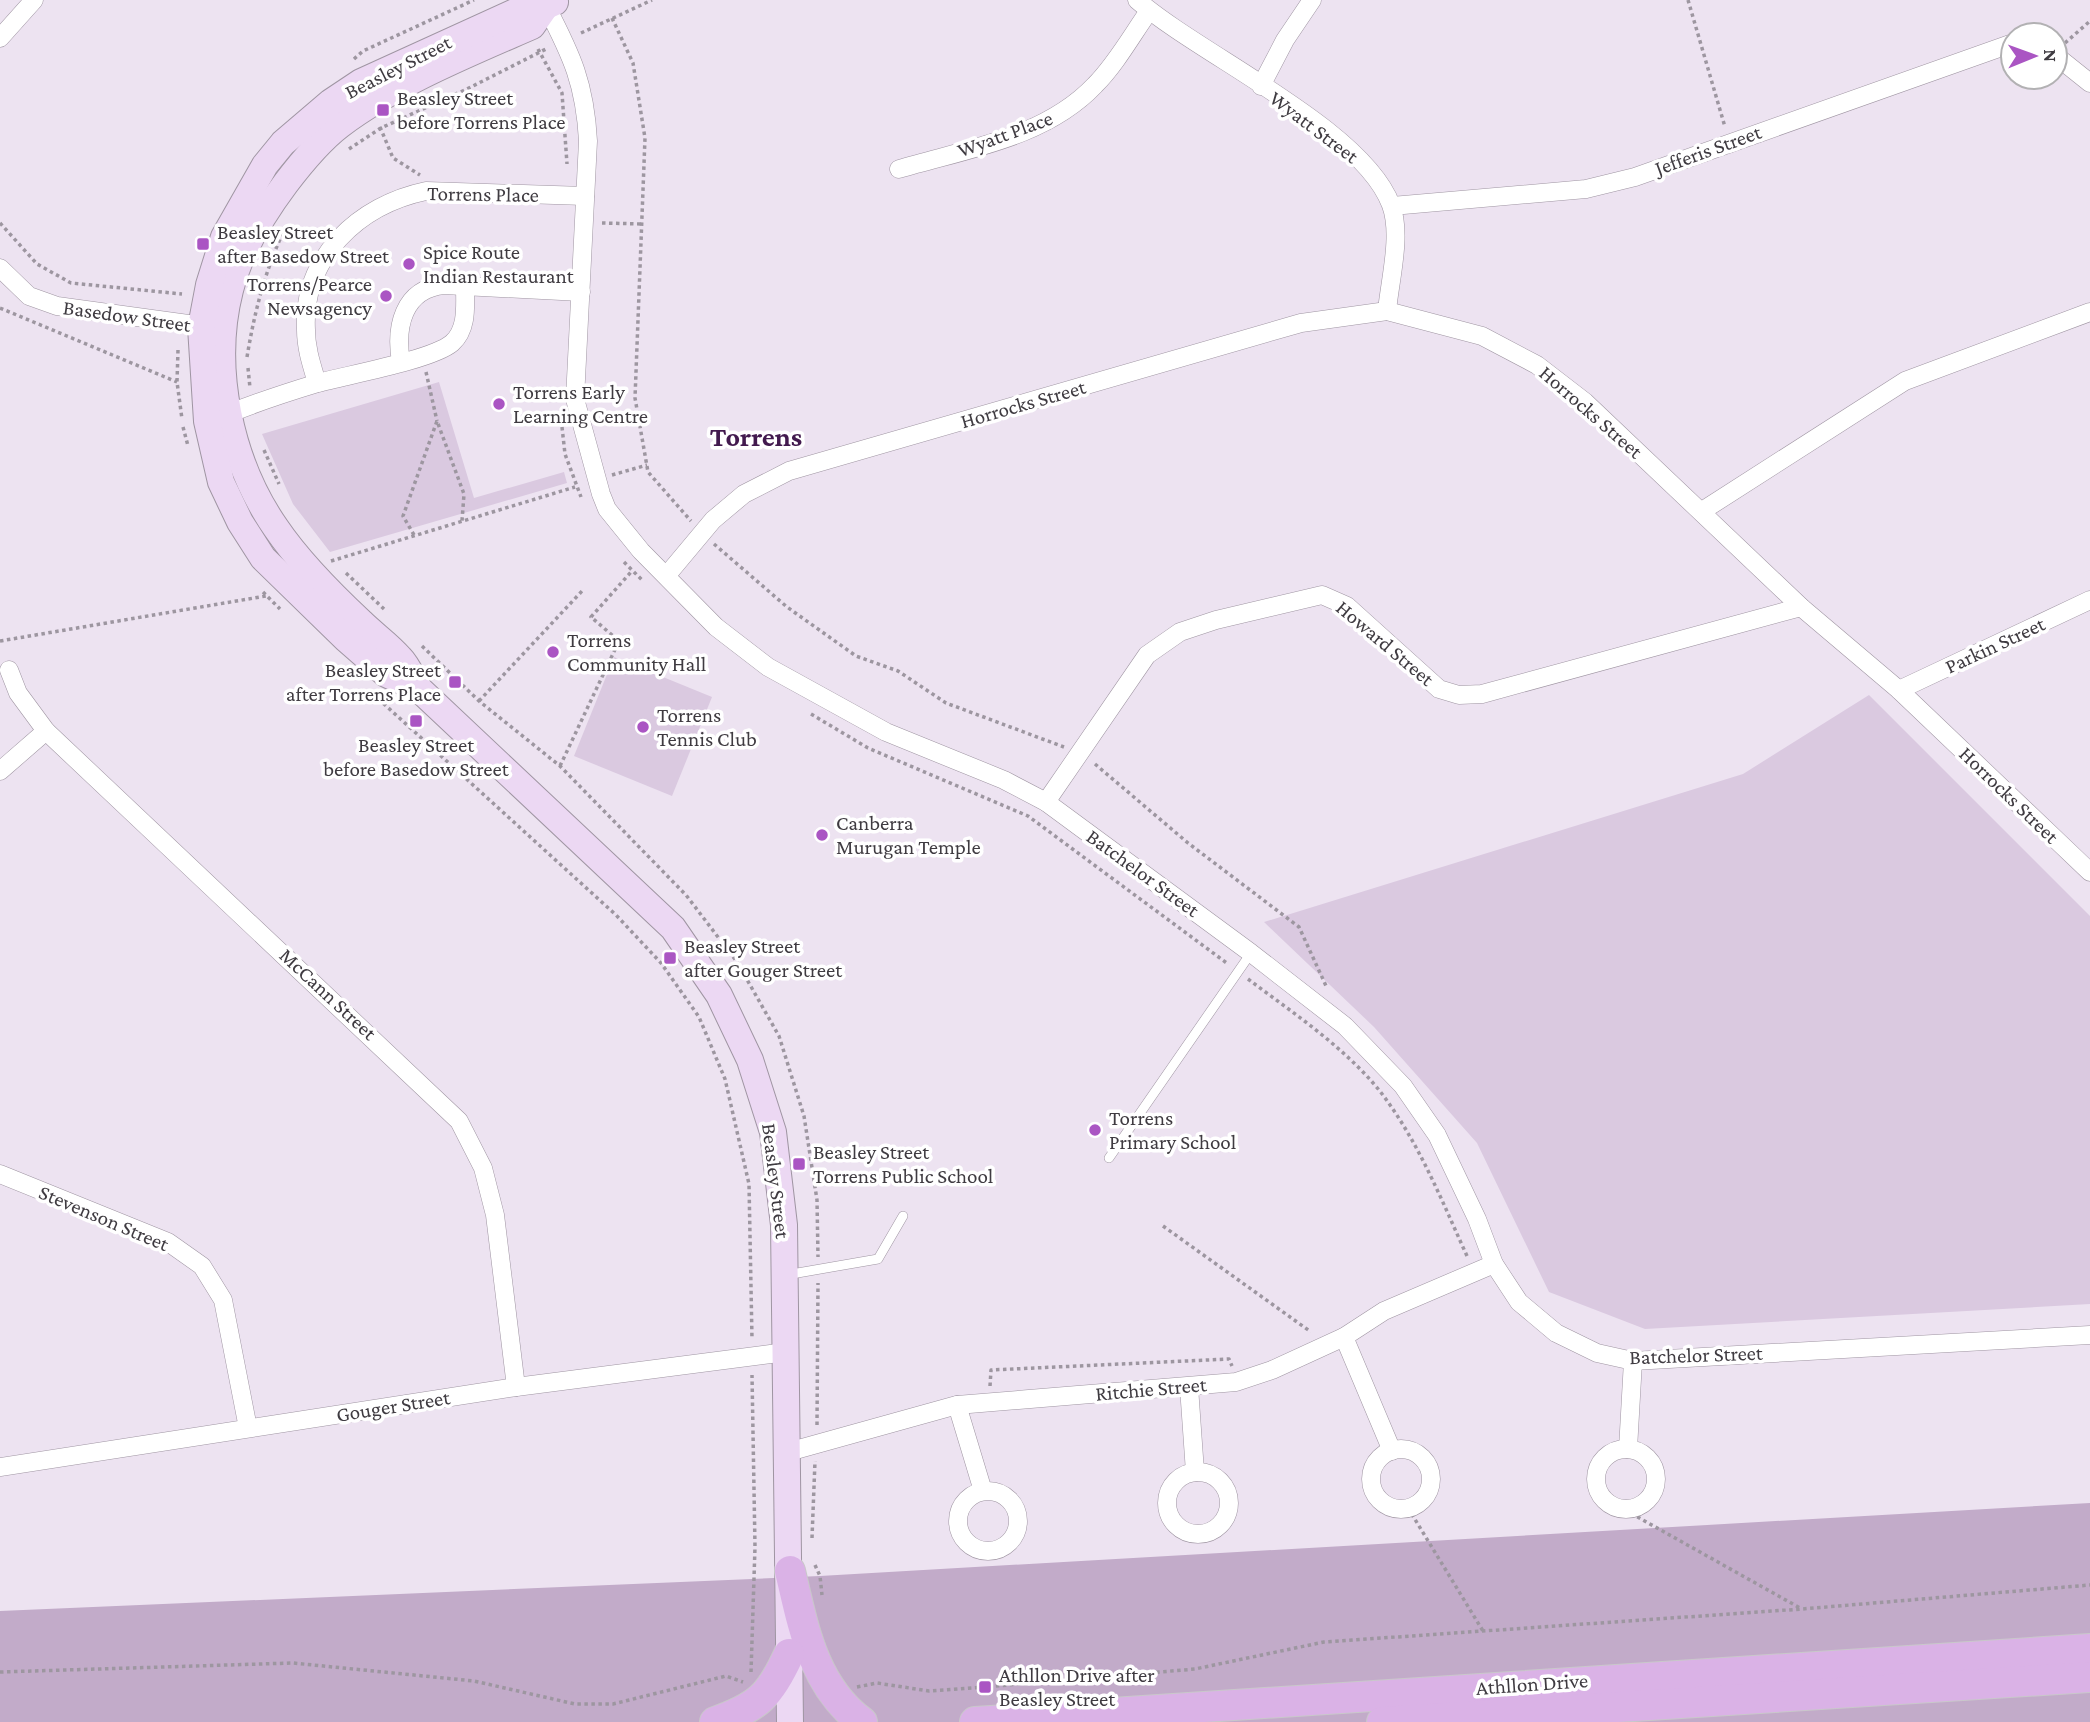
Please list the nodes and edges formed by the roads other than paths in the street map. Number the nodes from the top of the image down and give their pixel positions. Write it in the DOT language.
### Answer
graph roads {
  1 [pos="34,0"];
  2 [pos="1312,0"];
  3 [pos="553,3"];
  4 [pos="1143,5"];
  5 [pos="0,38"];
  6 [pos="1999,48"];
  7 [pos="2069,61"];
  8 [pos="2090,83"];
  9 [pos="1261,86"];
  10 [pos="899,169"];
  11 [pos="577,196"];
  12 [pos="1392,206"];
  13 [pos="2,275"];
  14 [pos="465,286"];
  15 [pos="581,292"];
  16 [pos="1387,310"];
  17 [pos="2090,312"];
  18 [pos="213,327"];
  19 [pos="401,362"];
  20 [pos="317,383"];
  21 [pos="229,414"];
  22 [pos="1702,511"];
  23 [pos="667,575"];
  24 [pos="2090,600"];
  25 [pos="1801,607"];
  26 [pos="9,670"];
  27 [pos="1899,690"];
  28 [pos="46,731"];
  29 [pos="0,771"];
  30 [pos="1046,802"];
  31 [pos="2090,872"];
  32 [pos="1251,953"];
  33 [pos="1109,1158"];
  34 [pos="0,1174"];
  35 [pos="903,1216"];
  36 [pos="1494,1264"];
  37 [pos="785,1275"];
  38 [pos="2090,1335"];
  39 [pos="1344,1337"];
  40 [pos="786,1352"];
  41 [pos="1633,1361"];
  42 [pos="516,1387"];
  43 [pos="1189,1387"];
  44 [pos="957,1405"];
  45 [pos="248,1428"];
  46 [pos="1628,1449"];
  47 [pos="1392,1451"];
  48 [pos="788,1452"];
  49 [pos="0,1467"];
  50 [pos="1195,1472"];
  51 [pos="983,1491"];
  52 [pos="801,1565"];
  53 [pos="2090,1649"];
  54 [pos="789,1654"];
  55 [pos="2090,1677"];
  56 [pos="715,1722"];
  57 [pos="790,1722"];
  58 [pos="862,1722"];
  59 [pos="975,1722"];
  60 [pos="1382,1722"];
  1 -- 5 [label="street"];
  2 -- 9 [label="street"];
  3 -- 11 [label="street, Batchelor Street"];
  3 -- 18 [label="main road, Beasley Street"];
  4 -- 9 [label="street, Wyatt Street"];
  4 -- 10 [label="street, Wyatt Place"];
  6 -- 12 [label="street, Jefferis Street"];
  7 -- 8 [label="street"];
  9 -- 12 [label="street, Wyatt Street"];
  11 -- 15 [label="street, Batchelor Street"];
  11 -- 20 [label="street, Torrens Place"];
  12 -- 16 [label="street, Wyatt Street"];
  13 -- 18 [label="street, Basedow Street"];
  14 -- 15 [label="street"];
  14 -- 19 [label="street"];
  14 -- 19 [label="street"];
  15 -- 23 [label="street, Batchelor Street"];
  16 -- 22 [label="street, Horrocks Street"];
  16 -- 23 [label="street, Horrocks Street"];
  17 -- 22 [label="street"];
  18 -- 21 [label="main road, Beasley Street"];
  19 -- 20 [label="street"];
  20 -- 21 [label="street"];
  21 -- 37 [label="main road, Beasley Street"];
  22 -- 25 [label="street, Horrocks Street"];
  23 -- 30 [label="street, Batchelor Street"];
  24 -- 27 [label="street, Parkin Street"];
  25 -- 27 [label="street, Horrocks Street"];
  25 -- 30 [label="street, Howard Street"];
  26 -- 28 [label="street, McCann Street"];
  27 -- 31 [label="street, Horrocks Street"];
  28 -- 29 [label="street"];
  28 -- 42 [label="street, McCann Street"];
  30 -- 32 [label="street, Batchelor Street"];
  32 -- 33 [label="lane"];
  32 -- 36 [label="street, Batchelor Street"];
  34 -- 45 [label="street, Stevenson Street"];
  35 -- 37 [label="lane"];
  36 -- 39 [label="street, Ritchie Street"];
  36 -- 41 [label="street, Batchelor Street"];
  37 -- 40 [label="main road, Beasley Street"];
  38 -- 41 [label="street, Batchelor Street"];
  39 -- 43 [label="street, Ritchie Street"];
  39 -- 47 [label="street"];
  40 -- 42 [label="street, Gouger Street"];
  40 -- 48 [label="main road, Beasley Street"];
  41 -- 46 [label="street"];
  42 -- 45 [label="street, Gouger Street"];
  43 -- 44 [label="street, Ritchie Street"];
  43 -- 50 [label="street"];
  44 -- 48 [label="street, Ritchie Street"];
  44 -- 51 [label="street"];
  45 -- 49 [label="street, Gouger Street"];
  46 -- 46 [label="street"];
  47 -- 47 [label="street"];
  48 -- 52 [label="main road, Beasley Street"];
  52 -- 54 [label="main road, Beasley Street"];
  52 -- 58 [label="main road"];
  53 -- 59 [label="main road, Athllon Drive"];
  54 -- 56 [label="main road"];
  54 -- 57 [label="main road, Beasley Street"];
  55 -- 60 [label="main road, Athllon Drive"];
}
